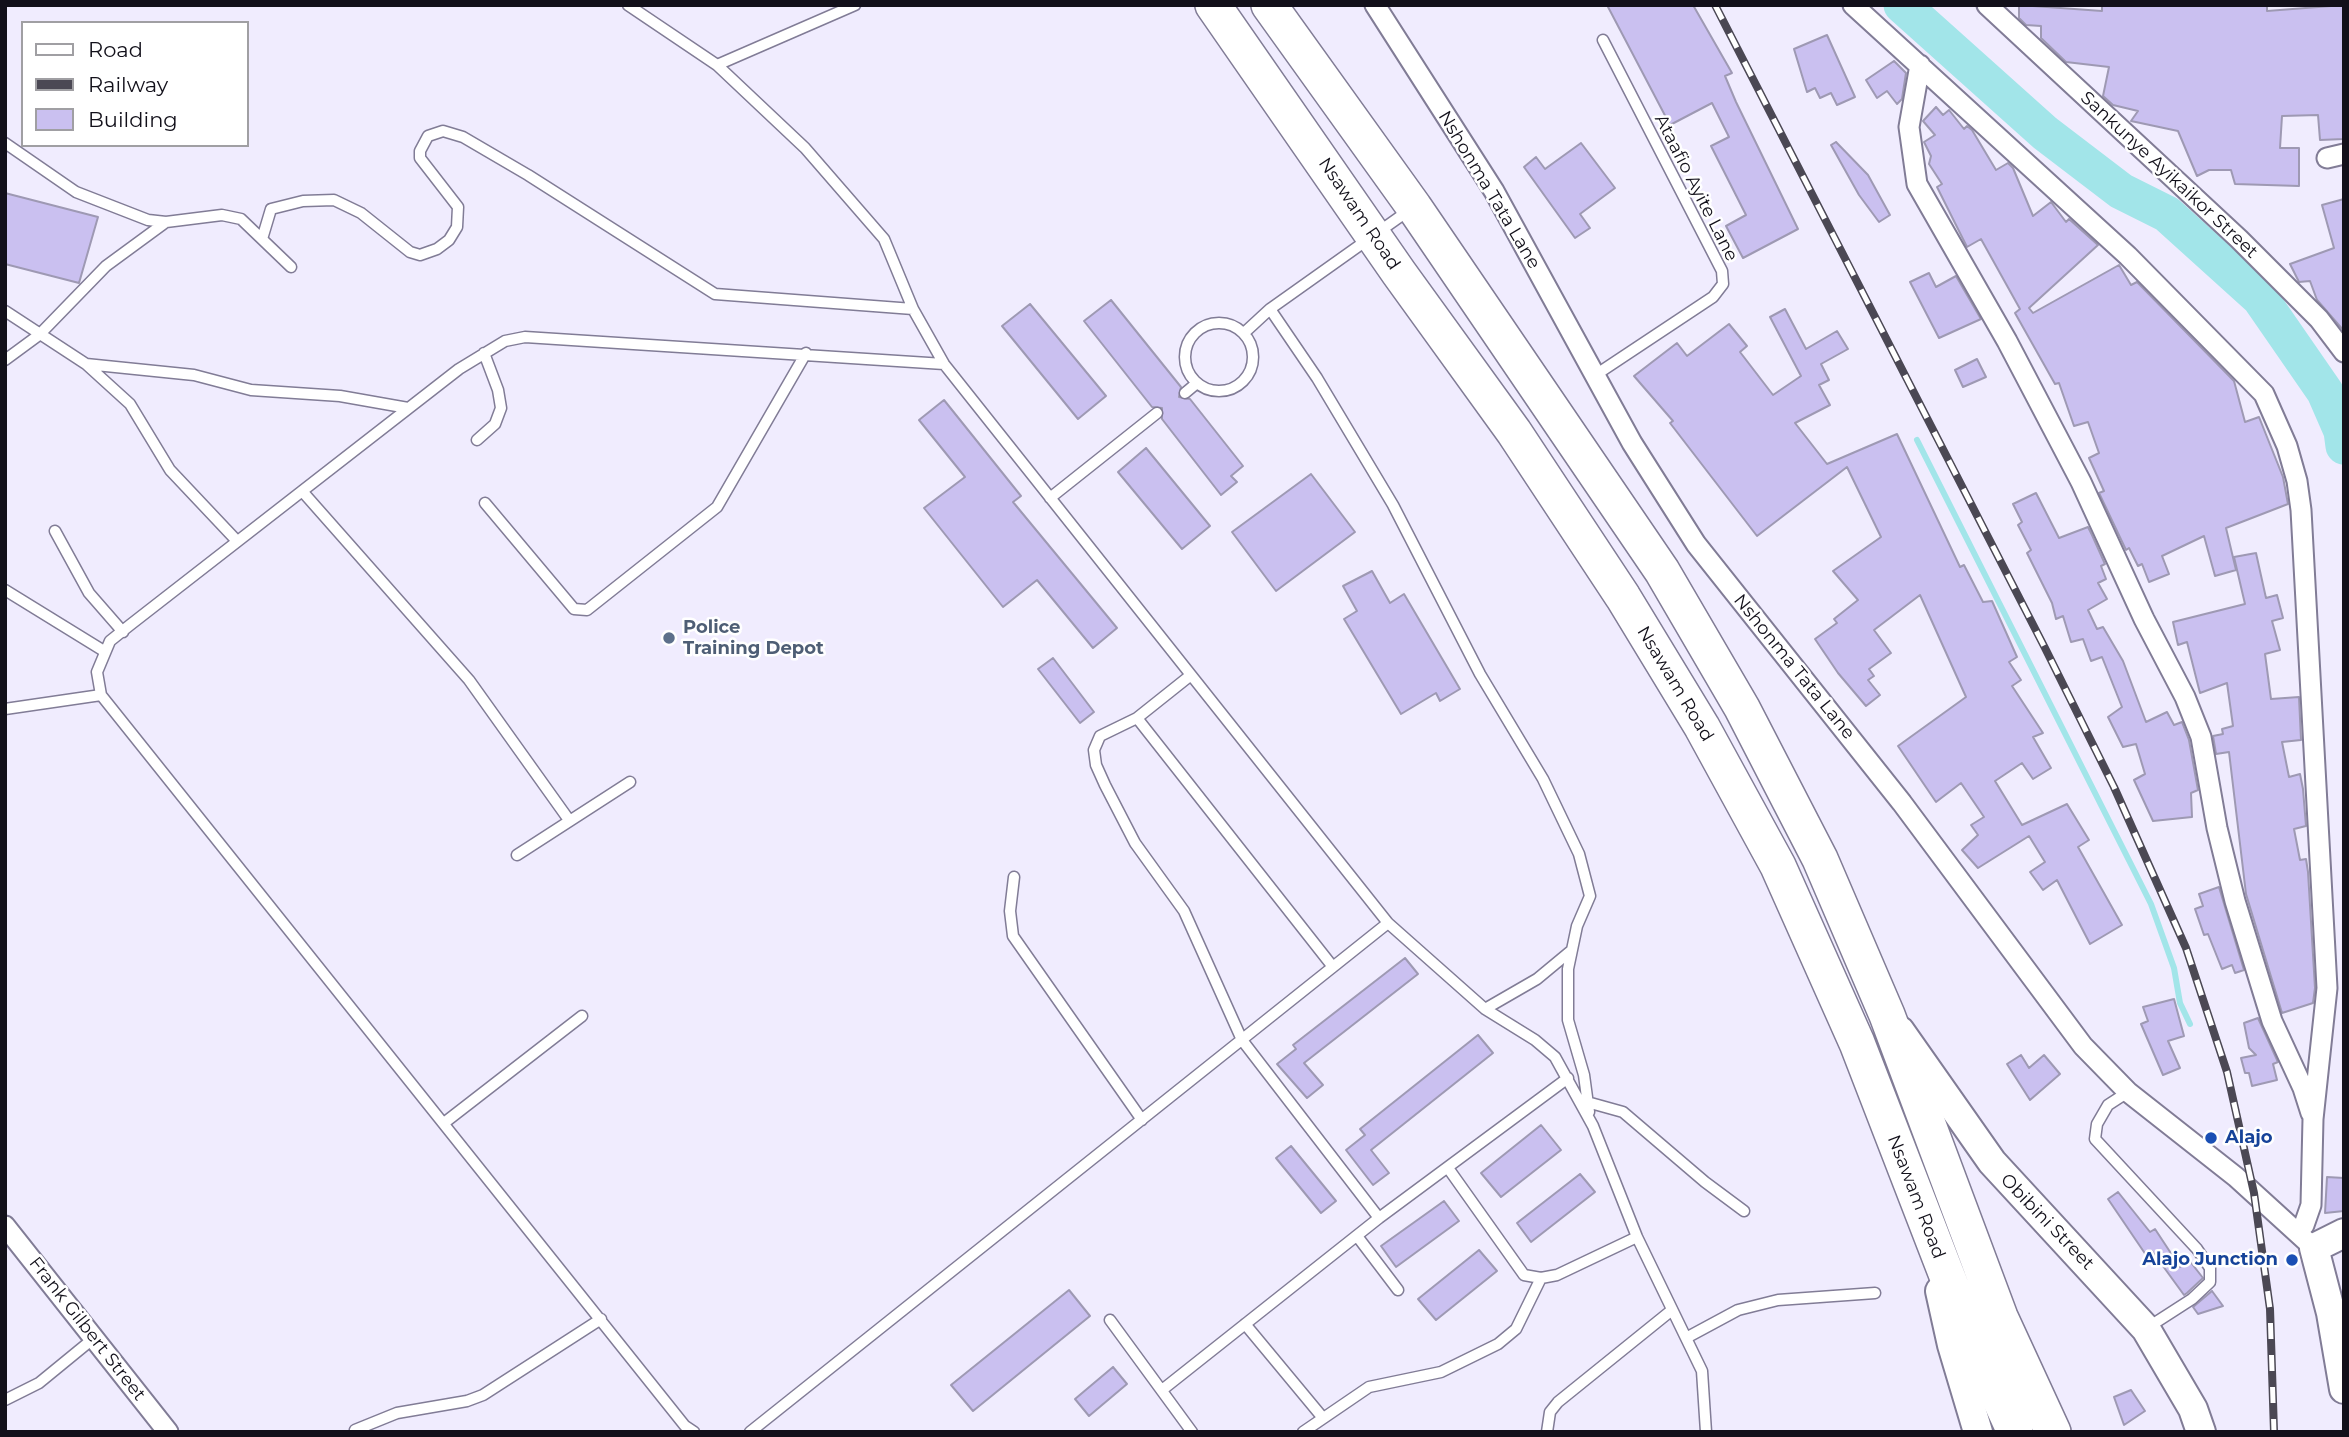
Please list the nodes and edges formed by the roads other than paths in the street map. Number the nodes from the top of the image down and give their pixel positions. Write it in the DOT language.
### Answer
graph roads {
  1 [pos="628,5"];
  2 [pos="855,5"];
  3 [pos="1213,5"];
  4 [pos="1269,5"];
  5 [pos="1375,5"];
  6 [pos="1853,5"];
  7 [pos="1987,5"];
  8 [pos="1603,40"];
  9 [pos="718,65"];
  10 [pos="1920,65"];
  11 [pos="5,143"];
  12 [pos="1414,207"];
  13 [pos="166,222"];
  14 [pos="1372,234"];
  15 [pos="262,239"];
  16 [pos="291,267"];
  17 [pos="913,309"];
  18 [pos="1270,309"];
  19 [pos="5,311"];
  20 [pos="1244,334"];
  21 [pos="39,335"];
  22 [pos="2344,352"];
  23 [pos="484,353"];
  24 [pos="806,353"];
  25 [pos="5,360"];
  26 [pos="86,364"];
  27 [pos="944,364"];
  28 [pos="1594,376"];
  29 [pos="1197,383"];
  30 [pos="1185,393"];
  31 [pos="408,408"];
  32 [pos="1157,414"];
  33 [pos="477,440"];
  34 [pos="302,491"];
  35 [pos="1050,498"];
  36 [pos="485,503"];
  37 [pos="55,531"];
  38 [pos="237,541"];
  39 [pos="5,590"];
  40 [pos="123,632"];
  41 [pos="104,651"];
  42 [pos="1191,675"];
  43 [pos="101,695"];
  44 [pos="5,709"];
  45 [pos="1138,718"];
  46 [pos="629,782"];
  47 [pos="569,820"];
  48 [pos="517,855"];
  49 [pos="1014,877"];
  50 [pos="1388,923"];
  51 [pos="1572,950"];
  52 [pos="1333,967"];
  53 [pos="1485,1009"];
  54 [pos="1887,1015"];
  55 [pos="582,1016"];
  56 [pos="1242,1040"];
  57 [pos="1568,1078"];
  58 [pos="2128,1092"];
  59 [pos="1587,1102"];
  60 [pos="2313,1119"];
  61 [pos="1142,1120"];
  62 [pos="444,1123"];
  63 [pos="1593,1126"];
  64 [pos="1448,1168"];
  65 [pos="1744,1211"];
  66 [pos="1379,1218"];
  67 [pos="1925,1223"];
  68 [pos="5,1226"];
  69 [pos="2344,1233"];
  70 [pos="1357,1236"];
  71 [pos="1637,1237"];
  72 [pos="2305,1240"];
  73 [pos="1541,1278"];
  74 [pos="1398,1290"];
  75 [pos="1875,1293"];
  76 [pos="1672,1310"];
  77 [pos="601,1319"];
  78 [pos="1110,1320"];
  79 [pos="1245,1324"];
  80 [pos="2146,1329"];
  81 [pos="94,1338"];
  82 [pos="1686,1338"];
  83 [pos="2344,1389"];
  84 [pos="1162,1390"];
  85 [pos="5,1400"];
  86 [pos="1323,1418"];
  87 [pos="355,1430"];
  88 [pos="686,1430"];
  89 [pos="168,1432"];
  90 [pos="750,1432"];
  91 [pos="1192,1432"];
  92 [pos="1303,1432"];
  93 [pos="1546,1432"];
  94 [pos="1706,1432"];
  95 [pos="1978,1432"];
  96 [pos="2015,1432"];
  97 [pos="2053,1432"];
  98 [pos="2201,1432"];
  1 -- 9 [label="lane"];
  2 -- 9 [label="lane"];
  3 -- 14 [label="highway, Nsawam Road"];
  4 -- 12 [label="highway, Nsawam Road"];
  5 -- 28 [label="street, Nshonma Tata Lane"];
  6 -- 10 [label="street"];
  7 -- 22 [label="street, Sankunye Ayikaikor Street"];
  8 -- 28 [label="lane, Ataafio Ayite Lane"];
  9 -- 17 [label="lane"];
  10 -- 60 [label="street"];
  10 -- 60 [label="street"];
  11 -- 13 [label="lane"];
  12 -- 14 [label="lane"];
  12 -- 54 [label="highway, Nsawam Road"];
  13 -- 15 [label="lane"];
  13 -- 21 [label="lane"];
  14 -- 18 [label="lane"];
  14 -- 67 [label="highway, Nsawam Road"];
  15 -- 16 [label="lane"];
  15 -- 17 [label="lane"];
  17 -- 27 [label="lane"];
  18 -- 20 [label="lane"];
  18 -- 51 [label="lane"];
  19 -- 21 [label="lane"];
  20 -- 29 [label="lane"];
  20 -- 29 [label="lane"];
  21 -- 25 [label="lane"];
  21 -- 26 [label="lane"];
  23 -- 24 [label="lane"];
  23 -- 31 [label="lane"];
  23 -- 33 [label="lane"];
  24 -- 27 [label="lane"];
  24 -- 36 [label="lane"];
  26 -- 31 [label="lane"];
  26 -- 38 [label="lane"];
  27 -- 35 [label="lane"];
  28 -- 58 [label="street, Nshonma Tata Lane"];
  29 -- 30 [label="lane"];
  31 -- 34 [label="lane"];
  32 -- 35 [label="lane"];
  34 -- 38 [label="lane"];
  34 -- 47 [label="lane"];
  35 -- 42 [label="lane"];
  37 -- 40 [label="lane"];
  38 -- 40 [label="lane"];
  39 -- 41 [label="lane"];
  40 -- 41 [label="lane"];
  41 -- 43 [label="lane"];
  42 -- 45 [label="lane"];
  42 -- 50 [label="lane"];
  43 -- 44 [label="lane"];
  43 -- 62 [label="lane"];
  45 -- 52 [label="lane"];
  45 -- 56 [label="lane"];
  46 -- 47 [label="lane"];
  47 -- 48 [label="lane"];
  49 -- 61 [label="lane"];
  50 -- 52 [label="lane"];
  50 -- 53 [label="lane"];
  51 -- 53 [label="lane"];
  51 -- 59 [label="lane"];
  52 -- 56 [label="lane"];
  53 -- 57 [label="lane"];
  54 -- 80 [label="street, Obibini Street"];
  54 -- 97 [label="highway, Nsawam Road"];
  55 -- 62 [label="lane"];
  56 -- 61 [label="lane"];
  56 -- 66 [label="lane"];
  57 -- 63 [label="lane"];
  57 -- 64 [label="lane"];
  58 -- 72 [label="street, Nshonma Tata Lane"];
  58 -- 80 [label="lane"];
  59 -- 63 [label="lane"];
  59 -- 65 [label="lane"];
  60 -- 72 [label="street"];
  61 -- 90 [label="lane"];
  62 -- 77 [label="lane"];
  63 -- 71 [label="lane"];
  64 -- 66 [label="lane"];
  64 -- 73 [label="lane"];
  66 -- 70 [label="lane"];
  67 -- 95 [label="street"];
  67 -- 96 [label="highway, Nsawam Road"];
  68 -- 81 [label="street, Frank Gilbert Street"];
  69 -- 72 [label="street"];
  70 -- 74 [label="lane"];
  70 -- 79 [label="lane"];
  71 -- 73 [label="lane"];
  71 -- 76 [label="lane"];
  72 -- 83 [label="street"];
  73 -- 86 [label="lane"];
  75 -- 82 [label="lane"];
  76 -- 82 [label="lane"];
  76 -- 93 [label="lane"];
  77 -- 87 [label="lane"];
  77 -- 88 [label="lane"];
  78 -- 84 [label="lane"];
  79 -- 84 [label="lane"];
  79 -- 86 [label="lane"];
  80 -- 98 [label="street, Obibini Street"];
  81 -- 85 [label="lane"];
  81 -- 89 [label="street, Frank Gilbert Street"];
  82 -- 94 [label="lane"];
  84 -- 91 [label="lane"];
  86 -- 92 [label="lane"];
}
